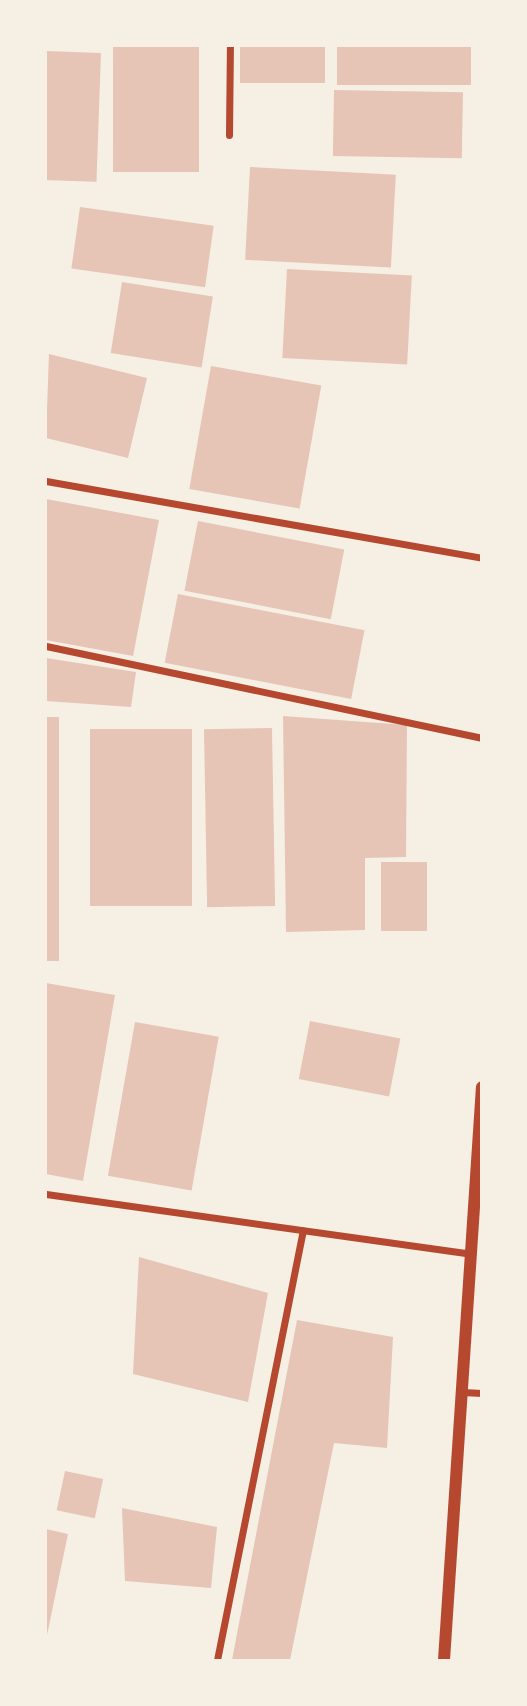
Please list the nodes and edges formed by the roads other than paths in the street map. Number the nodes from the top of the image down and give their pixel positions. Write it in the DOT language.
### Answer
graph roads {
  1 [pos="230,46"];
  2 [pos="229,135"];
  3 [pos="46,481"];
  4 [pos="481,558"];
  5 [pos="46,646"];
  6 [pos="481,738"];
  7 [pos="481,1087"];
  8 [pos="481,1107"];
  9 [pos="46,1194"];
  10 [pos="303,1231"];
  11 [pos="471,1254"];
  12 [pos="462,1392"];
  13 [pos="481,1393"];
  14 [pos="217,1661"];
  15 [pos="444,1661"];
  1 -- 2 [label="street"];
  3 -- 4 [label="street"];
  5 -- 6 [label="street"];
  7 -- 8 [label="street"];
  8 -- 11 [label="street"];
  9 -- 10 [label="street"];
  10 -- 11 [label="street"];
  10 -- 14 [label="street"];
  11 -- 12 [label="street"];
  12 -- 13 [label="street"];
  12 -- 15 [label="street"];
}
